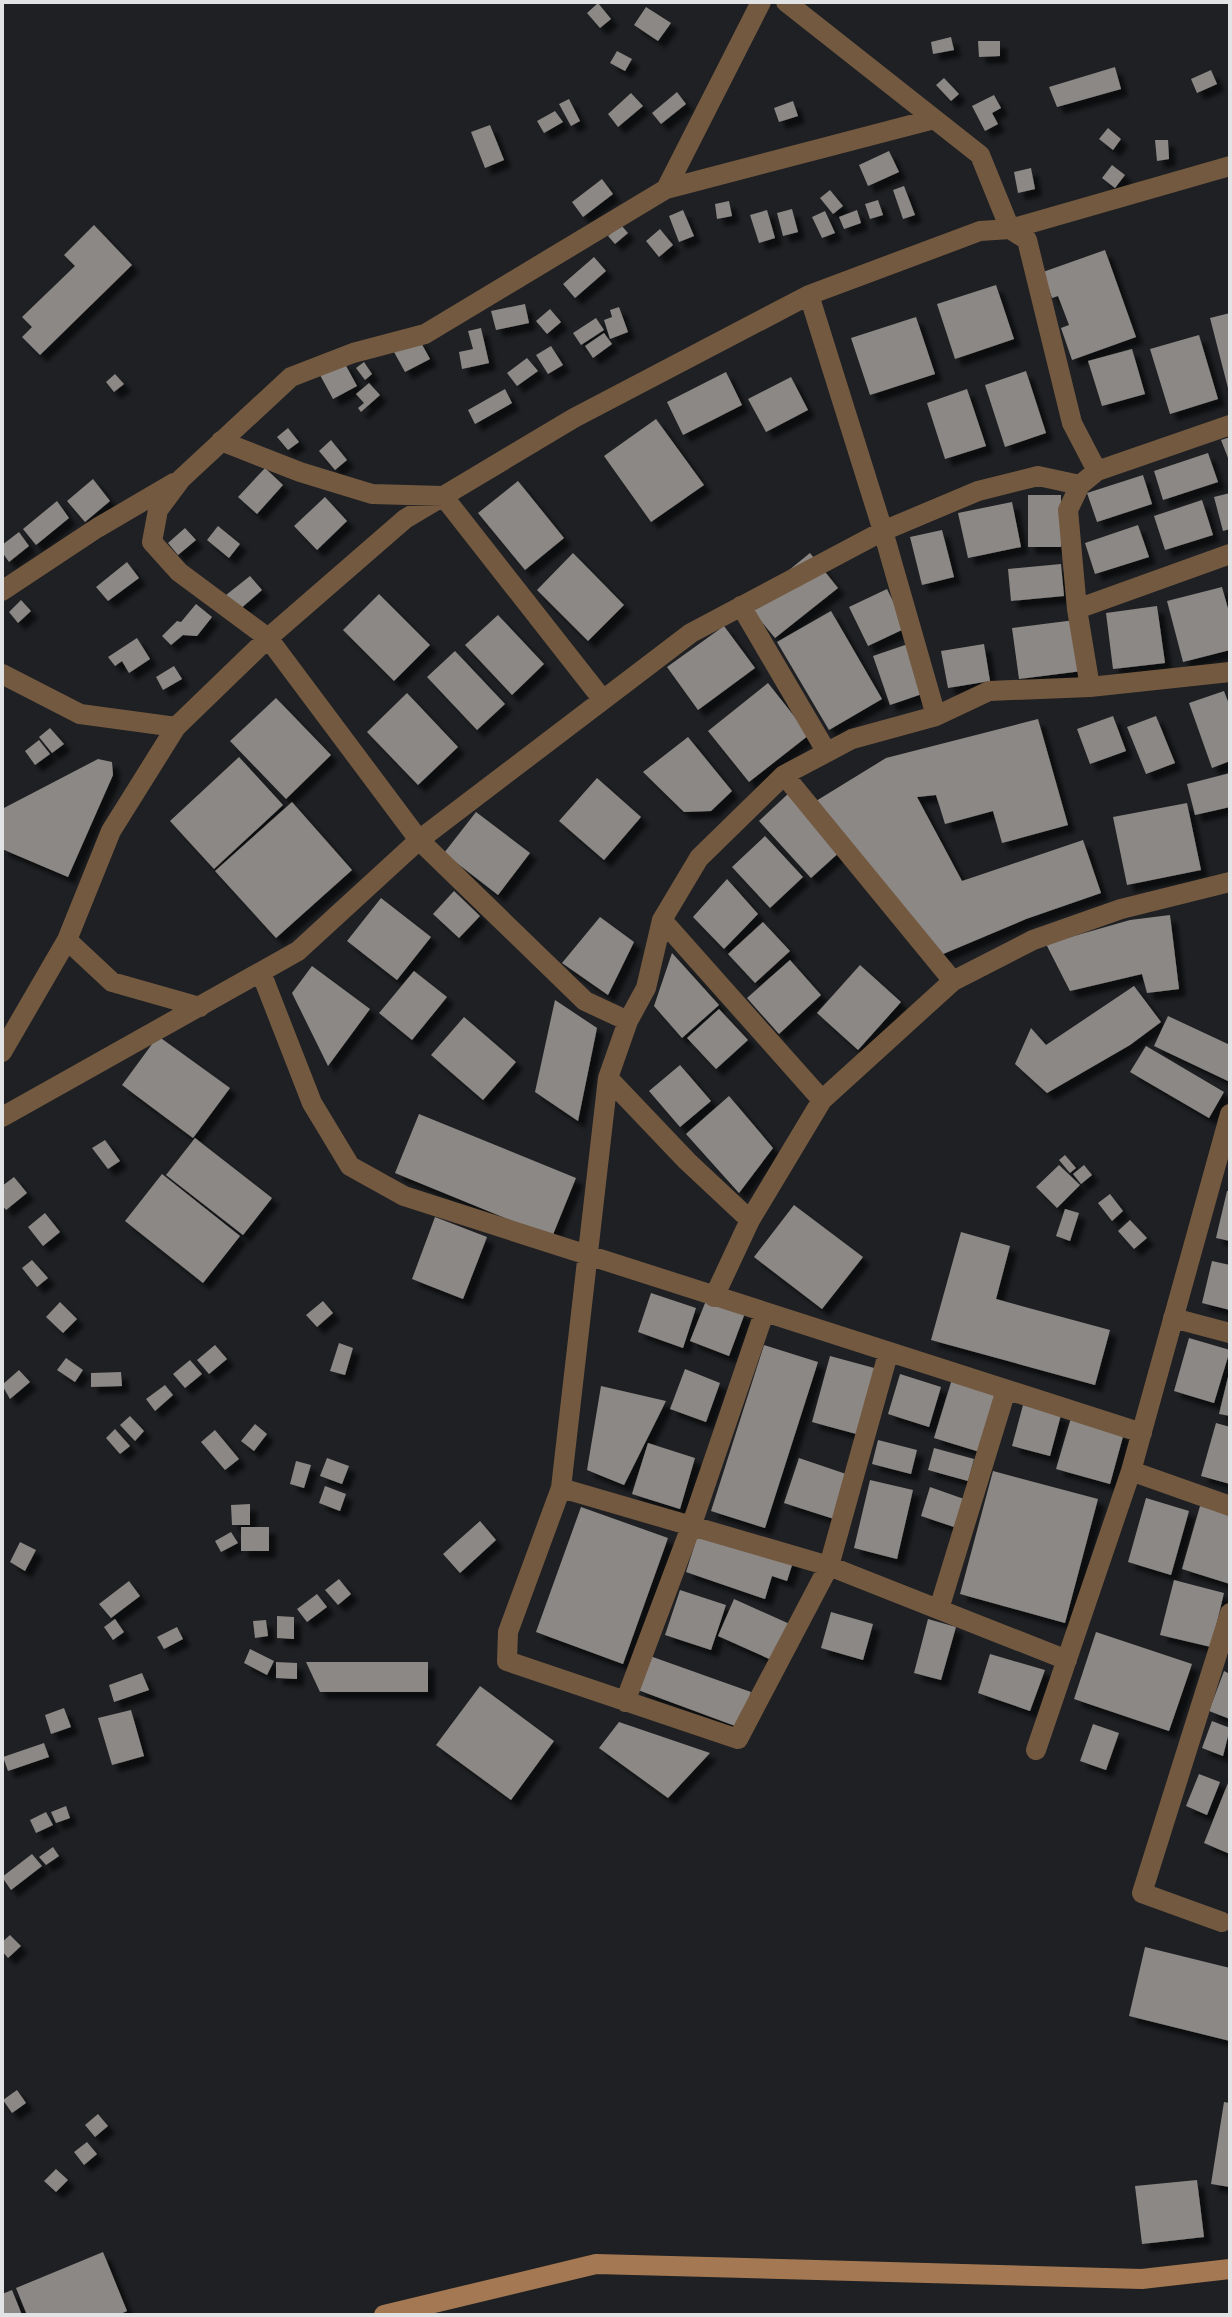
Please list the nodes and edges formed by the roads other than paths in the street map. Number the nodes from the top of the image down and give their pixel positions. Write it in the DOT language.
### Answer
graph roads {
  1 [pos="761,2"];
  2 [pos="786,2"];
  3 [pos="934,119"];
  4 [pos="1230,166"];
  5 [pos="666,189"];
  6 [pos="1010,229"];
  7 [pos="809,295"];
  8 [pos="1230,425"];
  9 [pos="221,441"];
  10 [pos="1097,471"];
  11 [pos="181,479"];
  12 [pos="1080,485"];
  13 [pos="443,496"];
  14 [pos="883,531"];
  15 [pos="1230,554"];
  16 [pos="2,591"];
  17 [pos="741,606"];
  18 [pos="1077,609"];
  19 [pos="268,638"];
  20 [pos="2,674"];
  21 [pos="1228,678"];
  22 [pos="1090,687"];
  23 [pos="603,700"];
  24 [pos="936,716"];
  25 [pos="176,727"];
  26 [pos="826,751"];
  27 [pos="784,775"];
  28 [pos="419,840"];
  29 [pos="1230,882"];
  30 [pos="662,920"];
  31 [pos="67,940"];
  32 [pos="262,975"];
  33 [pos="953,981"];
  34 [pos="200,1007"];
  35 [pos="628,1021"];
  36 [pos="9,1024"];
  37 [pos="2,1052"];
  38 [pos="608,1078"];
  39 [pos="822,1100"];
  40 [pos="1230,1114"];
  41 [pos="2,1117"];
  42 [pos="750,1220"];
  43 [pos="589,1256"];
  44 [pos="714,1297"];
  45 [pos="764,1313"];
  46 [pos="1173,1318"];
  47 [pos="1230,1333"];
  48 [pos="888,1354"];
  49 [pos="1006,1390"];
  50 [pos="1142,1433"];
  51 [pos="1131,1471"];
  52 [pos="561,1488"];
  53 [pos="1230,1506"];
  54 [pos="692,1524"];
  55 [pos="829,1566"];
  56 [pos="939,1609"];
  57 [pos="1230,1613"];
  58 [pos="1067,1660"];
  59 [pos="1222,1663"];
  60 [pos="625,1702"];
  61 [pos="1036,1750"];
  62 [pos="1227,1917"];
  63 [pos="1230,2269"];
  64 [pos="384,2315"];
  1 -- 5 [label="street"];
  2 -- 3 [label="street"];
  3 -- 5 [label="street"];
  3 -- 6 [label="street"];
  4 -- 6 [label="street"];
  5 -- 9 [label="street"];
  6 -- 7 [label="street"];
  6 -- 10 [label="street"];
  7 -- 13 [label="street"];
  7 -- 14 [label="street"];
  8 -- 10 [label="street"];
  9 -- 11 [label="street"];
  9 -- 13 [label="street"];
  10 -- 12 [label="street"];
  11 -- 16 [label="street"];
  11 -- 19 [label="street"];
  12 -- 14 [label="street"];
  12 -- 18 [label="street"];
  13 -- 19 [label="street"];
  13 -- 23 [label="street"];
  14 -- 17 [label="street"];
  14 -- 24 [label="street"];
  15 -- 18 [label="street"];
  17 -- 23 [label="street"];
  17 -- 26 [label="street"];
  18 -- 22 [label="street"];
  19 -- 25 [label="street"];
  19 -- 28 [label="street"];
  20 -- 25 [label="street"];
  21 -- 22 [label="street"];
  22 -- 24 [label="street"];
  23 -- 28 [label="street"];
  24 -- 26 [label="street"];
  25 -- 31 [label="street"];
  26 -- 27 [label="street"];
  27 -- 30 [label="street"];
  27 -- 33 [label="street"];
  28 -- 32 [label="street"];
  28 -- 35 [label="street"];
  29 -- 33 [label="street"];
  30 -- 35 [label="street"];
  30 -- 39 [label="street"];
  31 -- 34 [label="street"];
  31 -- 36 [label="street"];
  32 -- 34 [label="street"];
  32 -- 43 [label="street"];
  33 -- 39 [label="street"];
  34 -- 41 [label="street"];
  35 -- 38 [label="street"];
  36 -- 37 [label="street"];
  38 -- 42 [label="street"];
  38 -- 43 [label="street"];
  39 -- 42 [label="street"];
  40 -- 46 [label="street"];
  42 -- 44 [label="street"];
  43 -- 44 [label="street"];
  43 -- 52 [label="street"];
  44 -- 45 [label="street"];
  45 -- 48 [label="street"];
  45 -- 54 [label="street"];
  46 -- 47 [label="street"];
  46 -- 50 [label="street"];
  48 -- 49 [label="street"];
  48 -- 55 [label="street"];
  49 -- 50 [label="street"];
  49 -- 56 [label="street"];
  50 -- 51 [label="street"];
  51 -- 53 [label="street"];
  51 -- 58 [label="street"];
  52 -- 54 [label="street"];
  52 -- 60 [label="street"];
  54 -- 55 [label="street"];
  54 -- 60 [label="street"];
  55 -- 56 [label="street"];
  55 -- 60 [label="street"];
  56 -- 58 [label="street"];
  57 -- 59 [label="street"];
  58 -- 61 [label="street"];
  59 -- 62 [label="street"];
  63 -- 64 [label="main road"];
}
